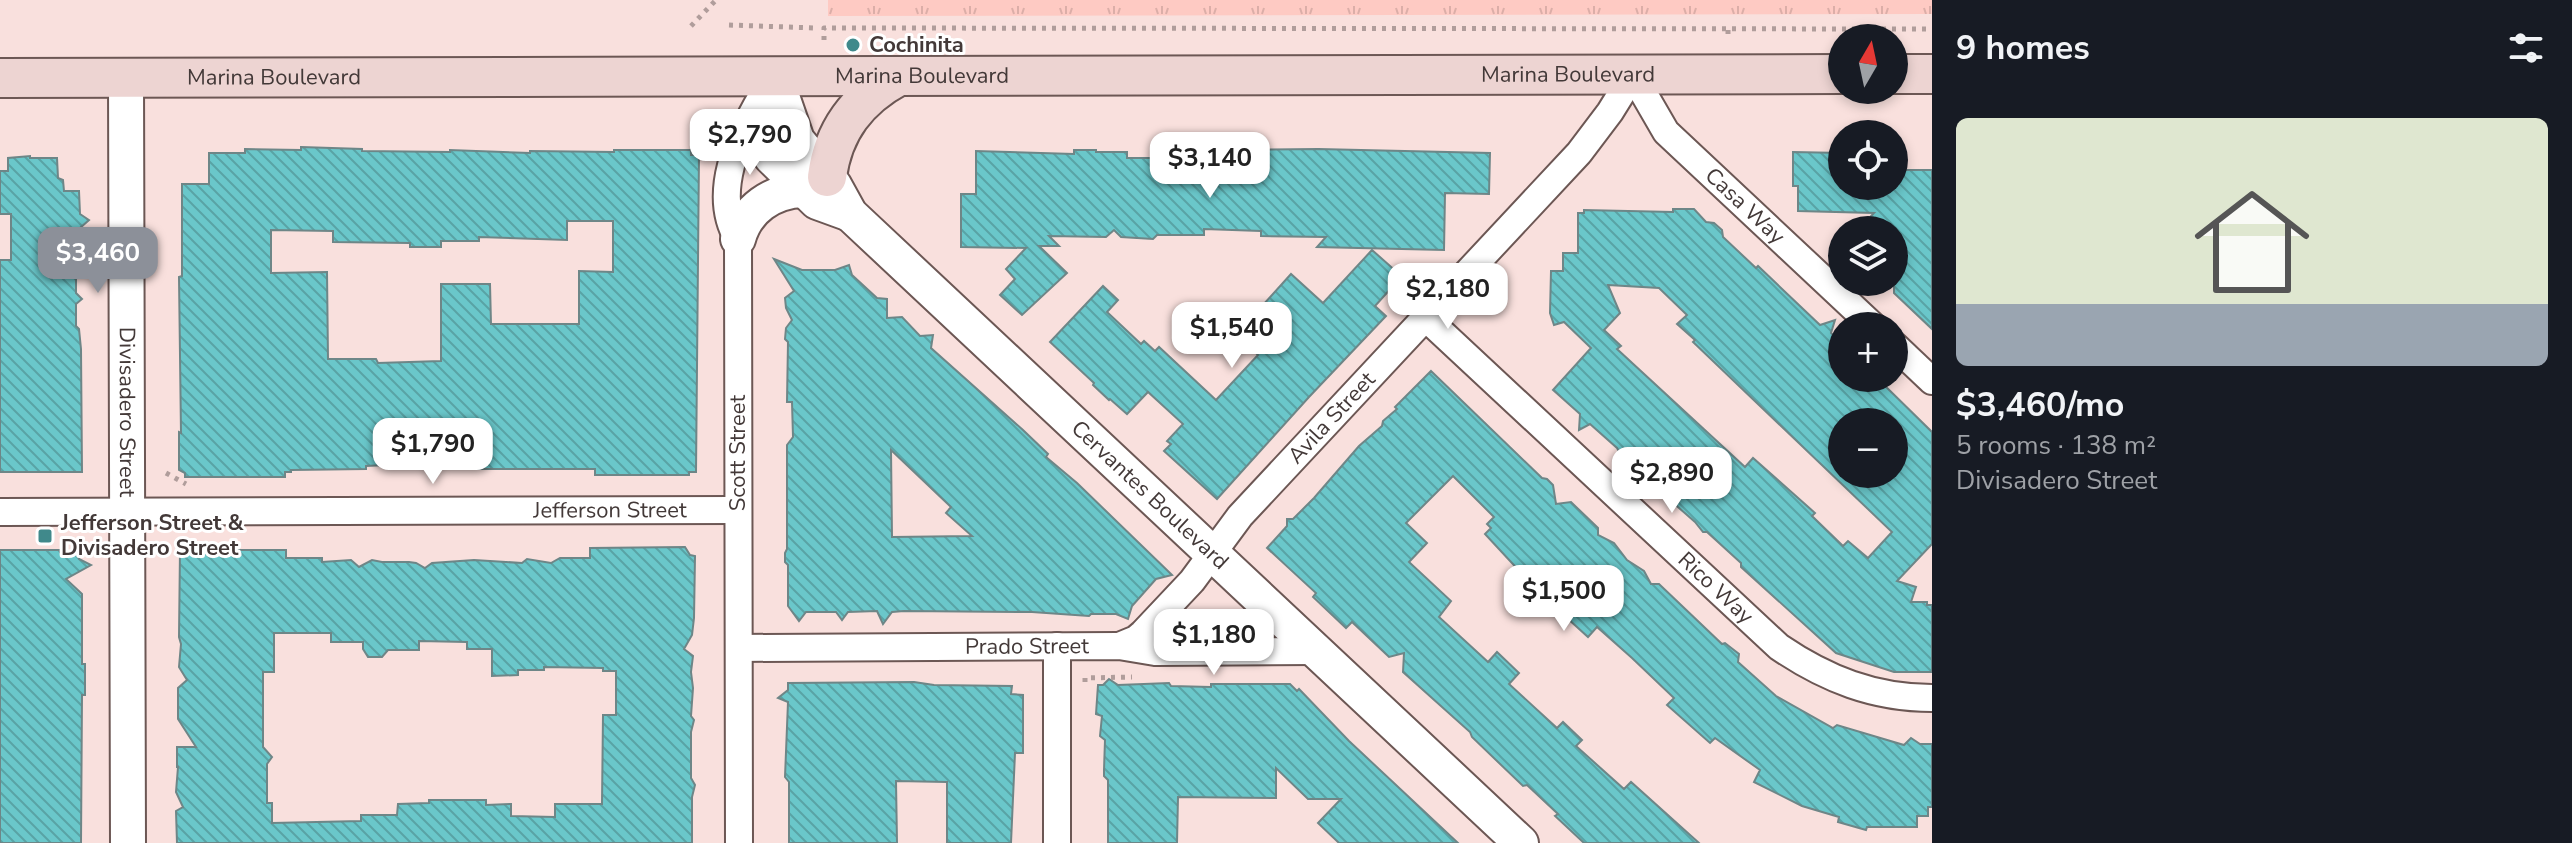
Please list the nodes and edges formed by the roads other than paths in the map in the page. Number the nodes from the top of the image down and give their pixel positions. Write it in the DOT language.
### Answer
graph roads {
  1 [pos="1828,74"];
  2 [pos="1908,74"];
  3 [pos="1932,74"];
  4 [pos="1633,75"];
  5 [pos="775,76"];
  6 [pos="899,76"];
  7 [pos="0,78"];
  8 [pos="126,78"];
  9 [pos="815,184"];
  10 [pos="738,239"];
  11 [pos="1858,312"];
  12 [pos="1426,318"];
  13 [pos="1908,358"];
  14 [pos="1932,381"];
  15 [pos="738,510"];
  16 [pos="0,512"];
  17 [pos="127,512"];
  18 [pos="1212,553"];
  19 [pos="1057,646"];
  20 [pos="1119,646"];
  21 [pos="739,648"];
  22 [pos="1316,651"];
  23 [pos="1932,698"];
  24 [pos="128,843"];
  25 [pos="739,843"];
  26 [pos="1057,843"];
  27 [pos="1521,843"];
  1 -- 4 [label="main road, Marina Boulevard"];
  2 -- 3 [label="main road"];
  4 -- 6 [label="main road, Marina Boulevard"];
  4 -- 11 [label="street, Casa Way"];
  4 -- 12 [label="street, Avila Street"];
  5 -- 6 [label="main road, Marina Boulevard"];
  5 -- 8 [label="main road, Marina Boulevard"];
  5 -- 9 [label="street, Cervantes Boulevard"];
  5 -- 10 [label="street, Scott Street"];
  6 -- 9 [label="main road"];
  7 -- 8 [label="main road, Marina Boulevard"];
  8 -- 17 [label="street, Divisadero Street"];
  9 -- 10 [label="street"];
  9 -- 18 [label="street, Cervantes Boulevard"];
  10 -- 15 [label="street, Scott Street"];
  12 -- 18 [label="street, Avila Street"];
  12 -- 23 [label="street, Rico Way"];
  13 -- 14 [label="street"];
  15 -- 17 [label="street, Jefferson Street"];
  15 -- 21 [label="street, Scott Street"];
  16 -- 17 [label="street, Jefferson Street"];
  17 -- 24 [label="street, Divisadero Street"];
  18 -- 20 [label="street, Avila Street"];
  18 -- 22 [label="street, Cervantes Boulevard"];
  19 -- 20 [label="street, Prado Street"];
  19 -- 21 [label="street, Prado Street"];
  19 -- 26 [label="street"];
  20 -- 22 [label="street, Prado Street"];
  21 -- 25 [label="street, Scott Street"];
  22 -- 27 [label="street, Cervantes Boulevard"];
}
